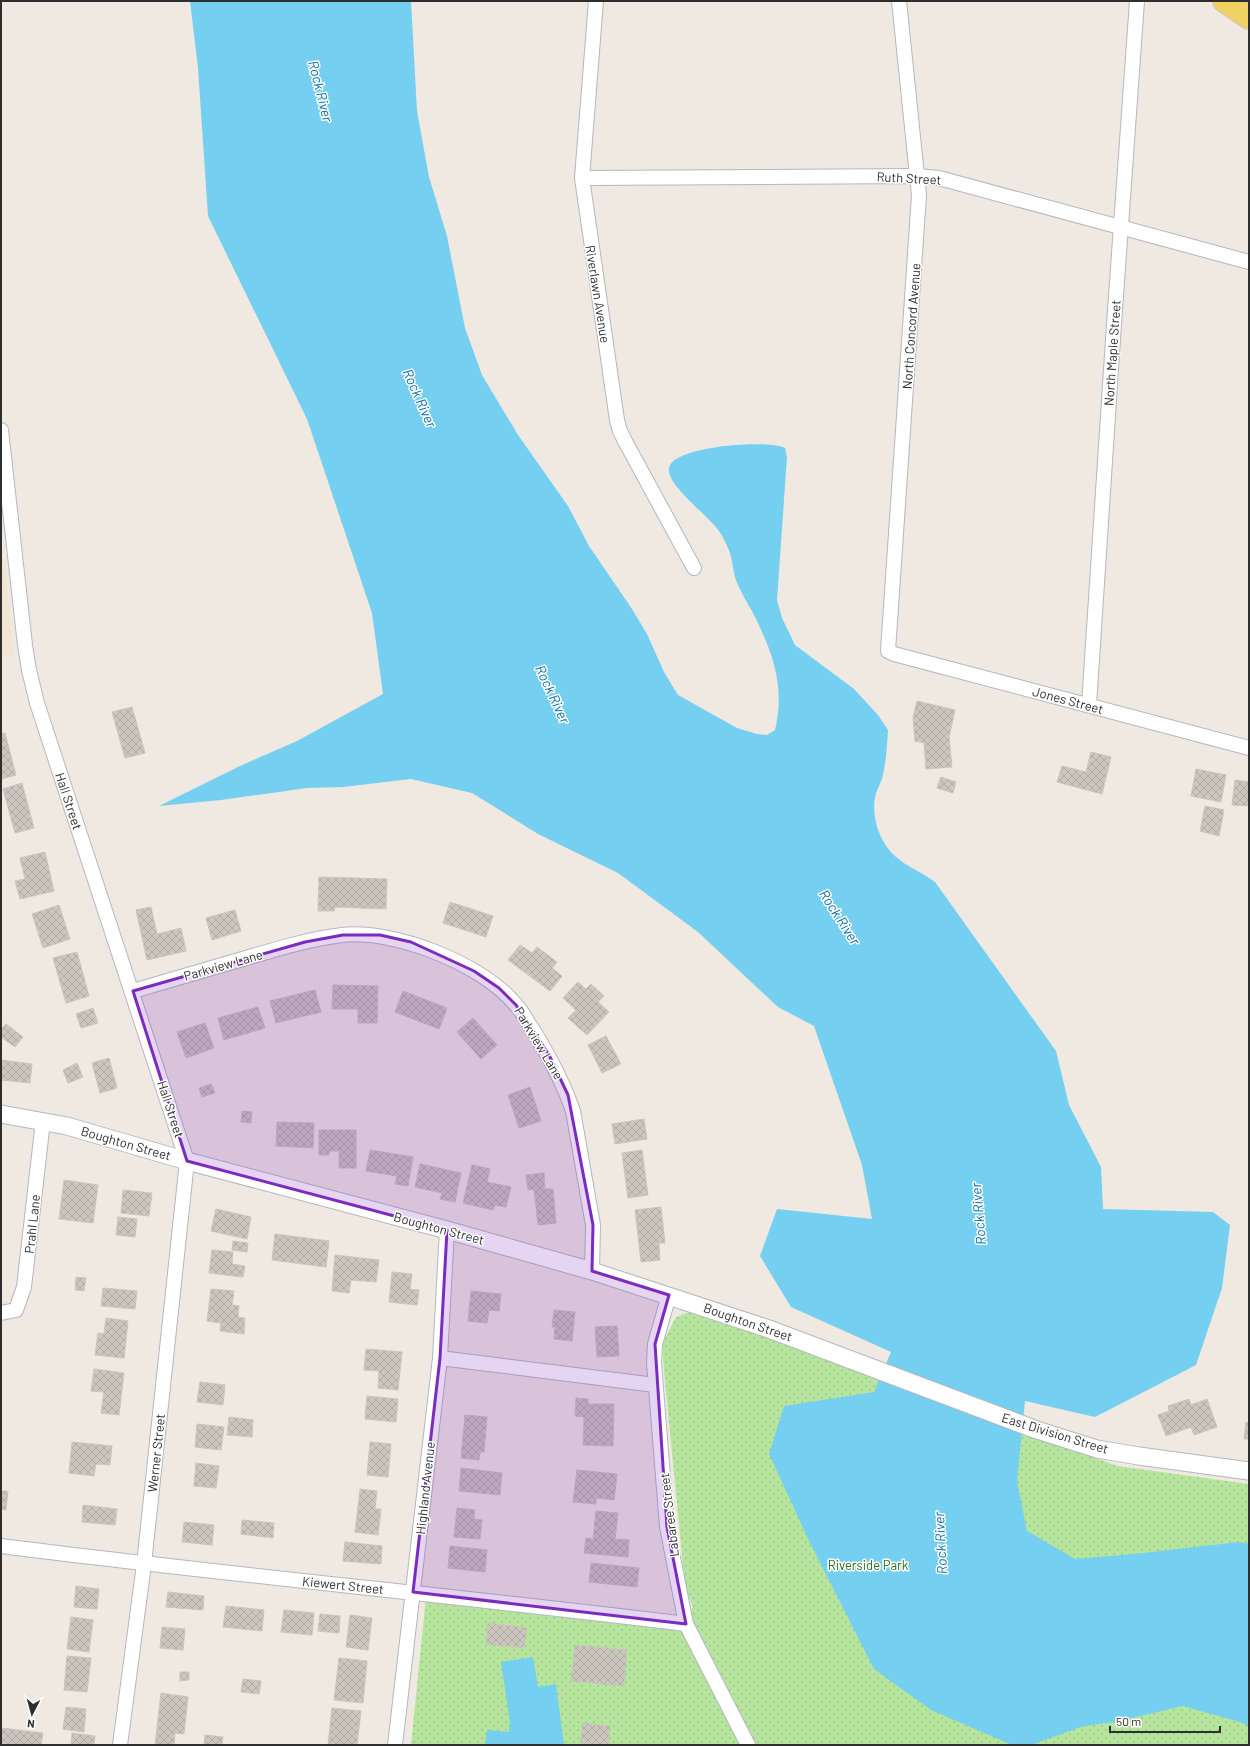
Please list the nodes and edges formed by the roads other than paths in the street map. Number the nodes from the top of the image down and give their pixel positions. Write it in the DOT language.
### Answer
graph roads {
  1 [pos="596,1"];
  2 [pos="899,1"];
  3 [pos="1138,1"];
  4 [pos="1224,1"];
  5 [pos="1249,18"];
  6 [pos="917,176"];
  7 [pos="582,178"];
  8 [pos="1122,227"];
  9 [pos="1249,262"];
  10 [pos="1,430"];
  11 [pos="694,568"];
  12 [pos="888,651"];
  13 [pos="1089,705"];
  14 [pos="1249,748"];
  15 [pos="133,991"];
  16 [pos="1,1114"];
  17 [pos="43,1121"];
  18 [pos="187,1161"];
  19 [pos="447,1230"];
  20 [pos="592,1271"];
  21 [pos="669,1295"];
  22 [pos="1,1313"];
  23 [pos="440,1358"];
  24 [pos="869,1367"];
  25 [pos="655,1385"];
  26 [pos="1249,1471"];
  27 [pos="1,1546"];
  28 [pos="144,1564"];
  29 [pos="413,1592"];
  30 [pos="686,1624"];
  31 [pos="120,1745"];
  32 [pos="394,1745"];
  33 [pos="748,1745"];
  1 -- 7 [label="street, Riverlawn Avenue"];
  2 -- 6 [label="street, North Concord Avenue"];
  3 -- 8 [label="street, North Maple Street"];
  4 -- 5 [label="main road"];
  6 -- 7 [label="street, Ruth Street"];
  6 -- 8 [label="street, Ruth Street"];
  6 -- 12 [label="street, North Concord Avenue"];
  7 -- 11 [label="street, Riverlawn Avenue"];
  8 -- 9 [label="street, Ruth Street"];
  8 -- 13 [label="street, North Maple Street"];
  10 -- 15 [label="street, Hall Street"];
  12 -- 13 [label="street, Jones Street"];
  13 -- 14 [label="street, Jones Street"];
  15 -- 18 [label="street, Hall Street"];
  15 -- 20 [label="street, Parkview Lane"];
  16 -- 17 [label="street, Boughton Street"];
  17 -- 18 [label="street, Boughton Street"];
  17 -- 22 [label="street, Prahl Lane"];
  18 -- 19 [label="street, Boughton Street"];
  18 -- 28 [label="street, Werner Street"];
  19 -- 20 [label="street, Boughton Street"];
  19 -- 23 [label="street, Highland Avenue"];
  20 -- 21 [label="street, Boughton Street"];
  21 -- 24 [label="street, Boughton Street"];
  21 -- 25 [label="street, Labaree Street"];
  23 -- 25 [label="street"];
  23 -- 29 [label="street, Highland Avenue"];
  24 -- 26 [label="street, East Division Street"];
  25 -- 30 [label="street, Labaree Street"];
  27 -- 28 [label="street, Kiewert Street"];
  28 -- 29 [label="street, Kiewert Street"];
  28 -- 31 [label="street, Werner Street"];
  29 -- 30 [label="street, Kiewert Street"];
  29 -- 32 [label="street, Highland Avenue"];
  30 -- 33 [label="street, Labaree Street"];
}
